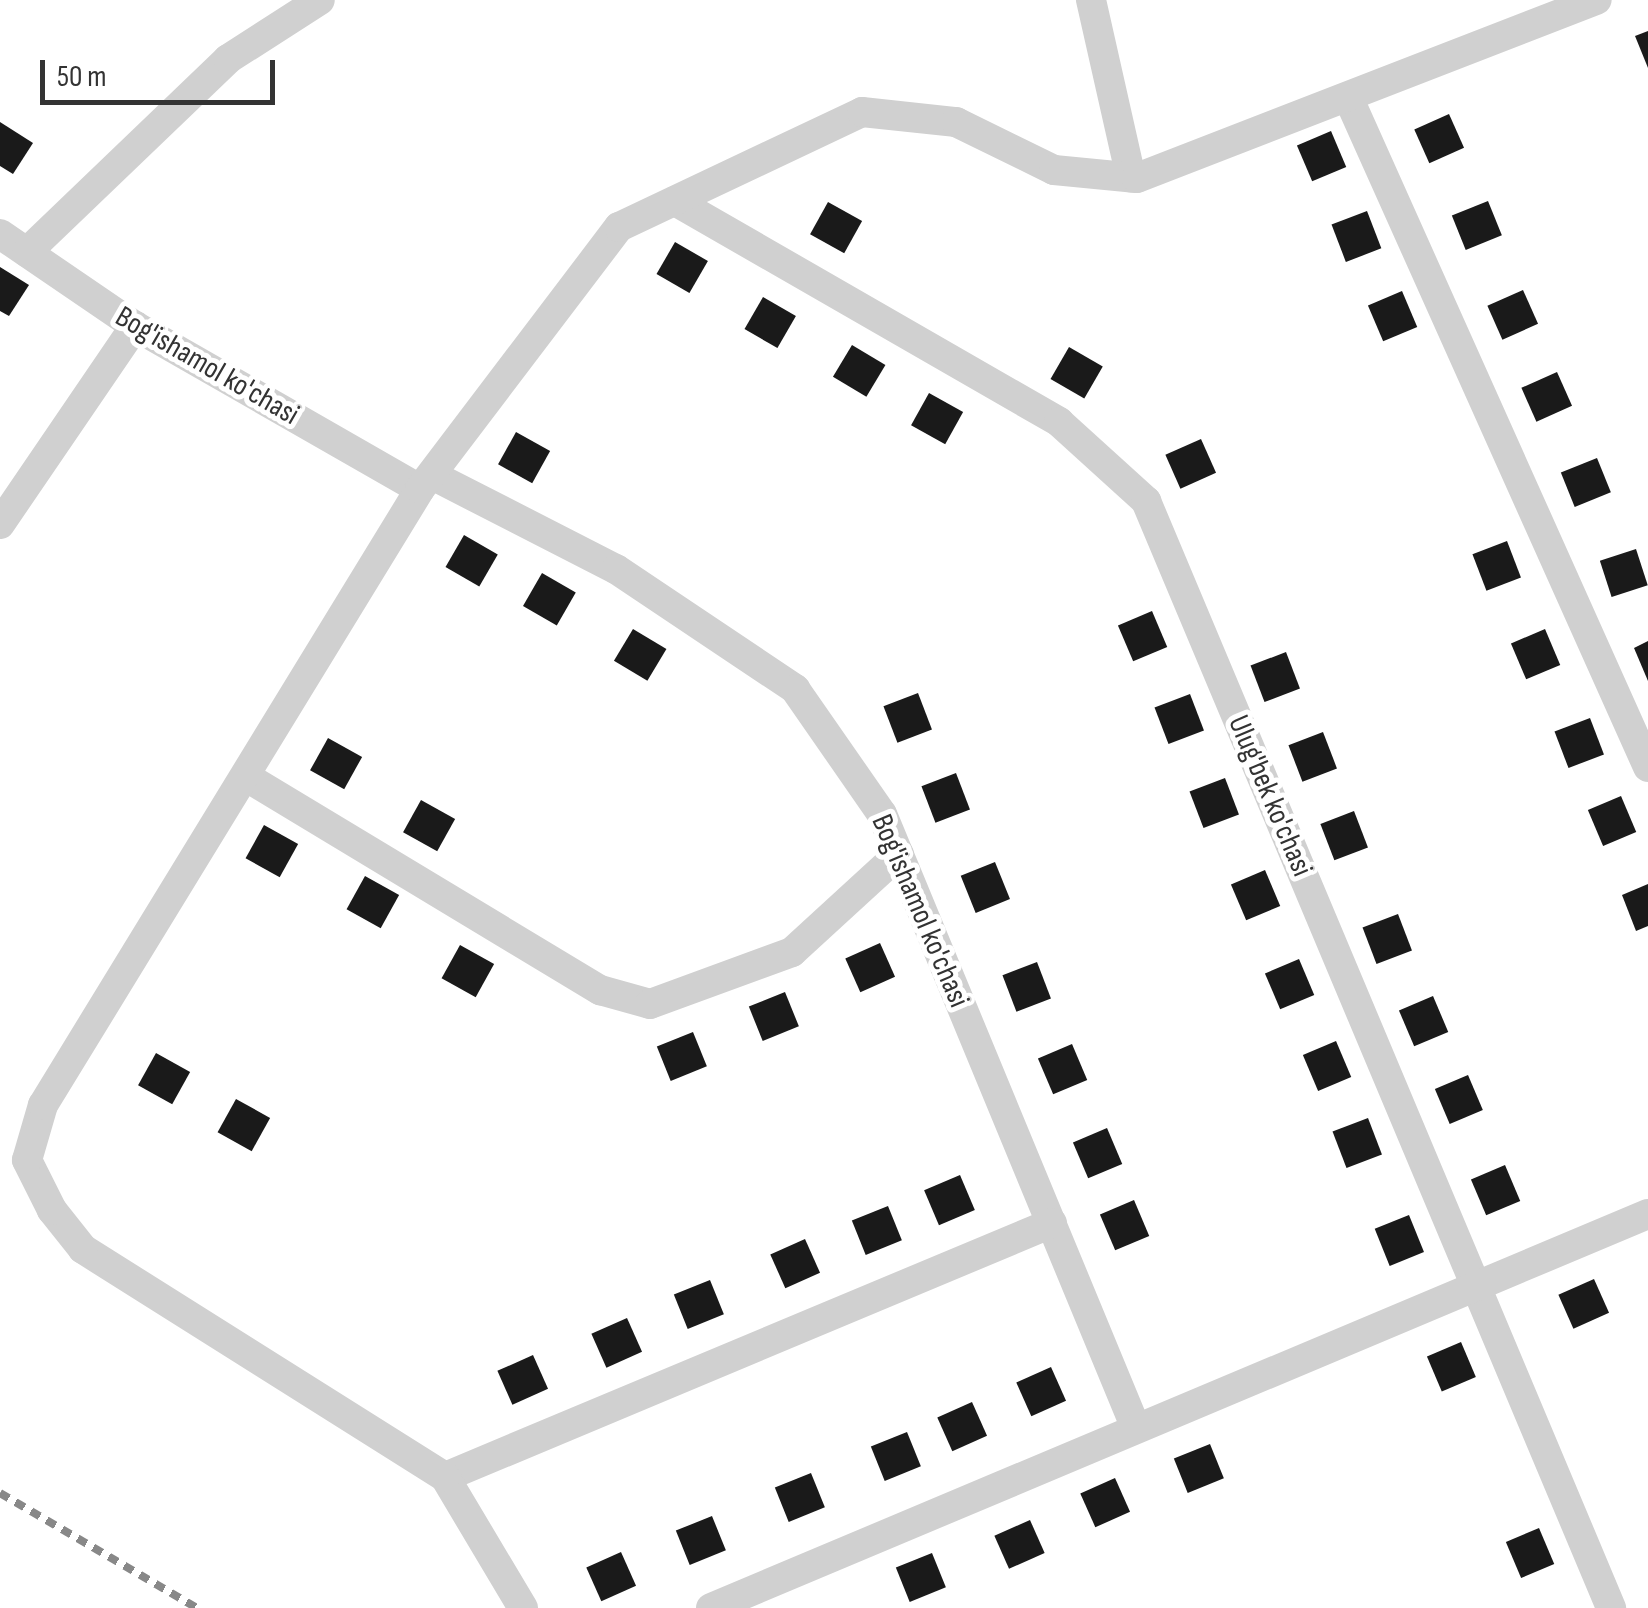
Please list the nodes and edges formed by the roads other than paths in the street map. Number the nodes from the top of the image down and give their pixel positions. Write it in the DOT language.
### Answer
graph roads {
  1 [pos="320,0"];
  2 [pos="1091,0"];
  3 [pos="1597,0"];
  4 [pos="1348,97"];
  5 [pos="1131,178"];
  6 [pos="675,201"];
  7 [pos="0,234"];
  8 [pos="27,252"];
  9 [pos="135,326"];
  10 [pos="426,482"];
  11 [pos="0,524"];
  12 [pos="1648,768"];
  13 [pos="245,776"];
  14 [pos="898,854"];
  15 [pos="1648,1214"];
  16 [pos="1052,1223"];
  17 [pos="1475,1286"];
  18 [pos="1136,1426"];
  19 [pos="445,1477"];
  20 [pos="522,1608"];
  21 [pos="711,1608"];
  22 [pos="1610,1608"];
  1 -- 8 [label="street"];
  2 -- 5 [label="street"];
  3 -- 4 [label="street"];
  4 -- 5 [label="street"];
  4 -- 12 [label="street"];
  5 -- 6 [label="street"];
  6 -- 10 [label="street"];
  6 -- 17 [label="street, Ulug'bek ko'chasi"];
  7 -- 8 [label="street, Bog'ishamol ko'chasi"];
  8 -- 9 [label="street, Bog'ishamol ko'chasi"];
  9 -- 10 [label="street, Bog'ishamol ko'chasi"];
  9 -- 11 [label="street"];
  10 -- 13 [label="street"];
  10 -- 14 [label="street, Bog'ishamol ko'chasi"];
  13 -- 14 [label="street"];
  13 -- 19 [label="street"];
  14 -- 16 [label="street, Bog'ishamol ko'chasi"];
  15 -- 17 [label="street"];
  16 -- 18 [label="street, Bog'ishamol ko'chasi"];
  16 -- 19 [label="street"];
  17 -- 18 [label="street"];
  17 -- 22 [label="street, Ulug'bek ko'chasi"];
  18 -- 21 [label="street"];
  19 -- 20 [label="street"];
}
